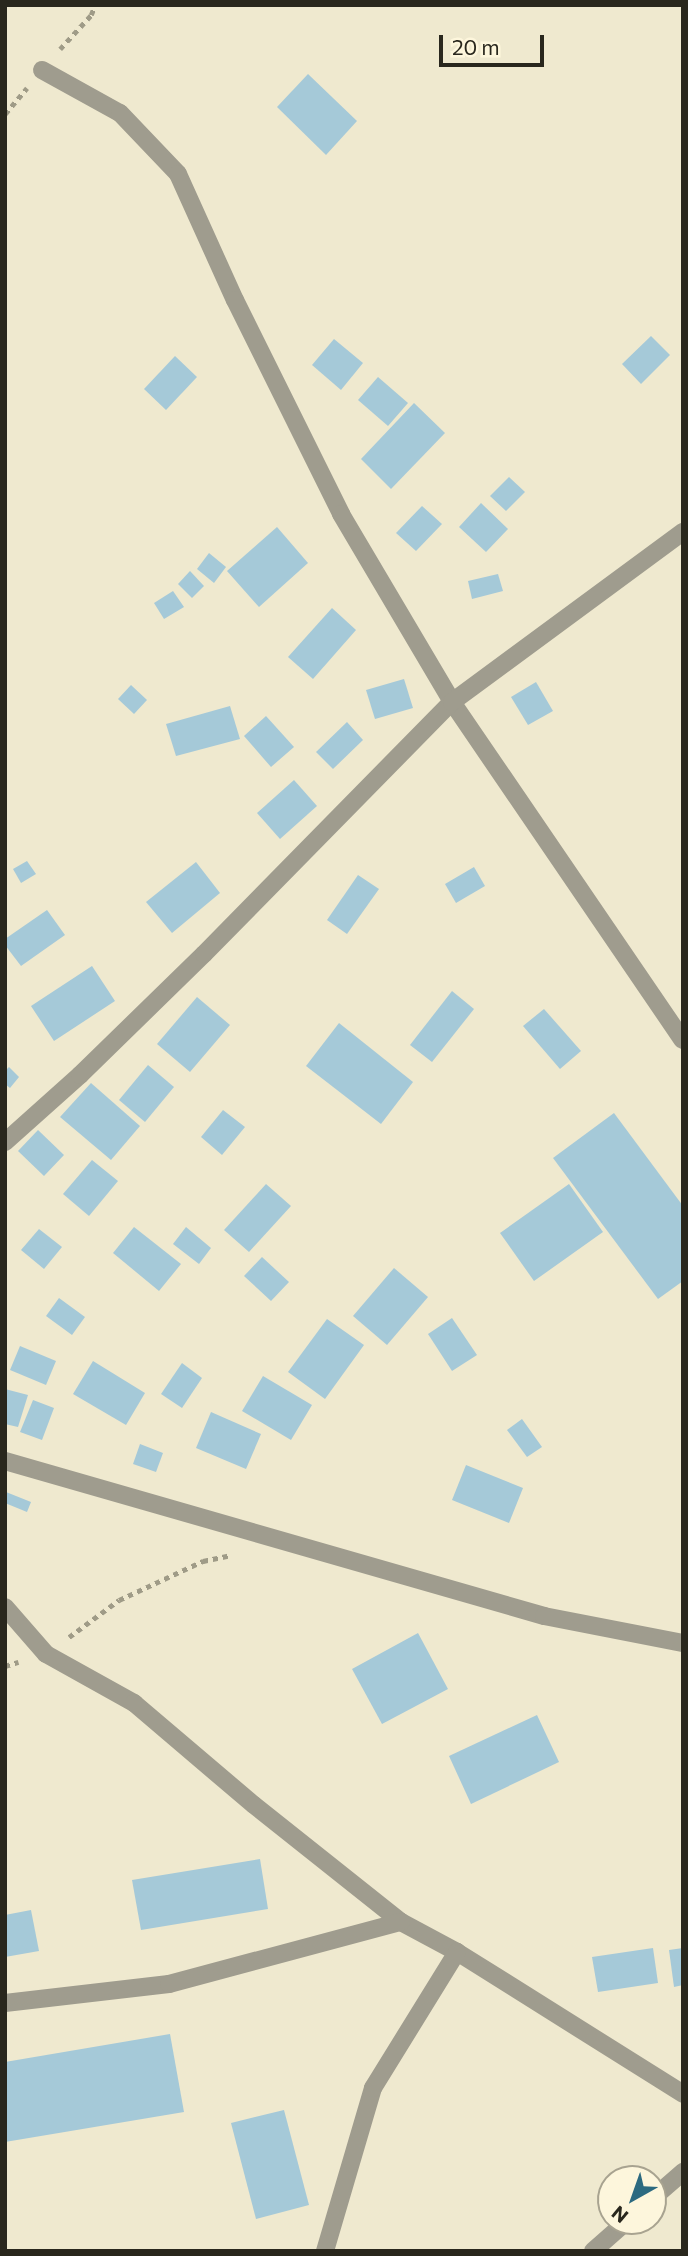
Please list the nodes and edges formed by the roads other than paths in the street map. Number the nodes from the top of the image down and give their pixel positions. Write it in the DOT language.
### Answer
graph roads {
  1 [pos="42,70"];
  2 [pos="683,532"];
  3 [pos="452,702"];
  4 [pos="683,1040"];
  5 [pos="5,1142"];
  6 [pos="5,1461"];
  7 [pos="5,1607"];
  8 [pos="683,1643"];
  9 [pos="401,1922"];
  10 [pos="457,1952"];
  11 [pos="5,2003"];
  12 [pos="683,2094"];
  13 [pos="683,2172"];
  14 [pos="667,2186"];
  15 [pos="611,2235"];
  16 [pos="325,2251"];
  17 [pos="593,2251"];
  1 -- 3 [label="street"];
  2 -- 3 [label="street"];
  3 -- 4 [label="street"];
  3 -- 5 [label="street"];
  6 -- 8 [label="street"];
  7 -- 9 [label="street"];
  9 -- 10 [label="street"];
  9 -- 11 [label="street"];
  10 -- 12 [label="street"];
  10 -- 16 [label="street"];
  13 -- 14 [label="street"];
  15 -- 17 [label="street"];
}
